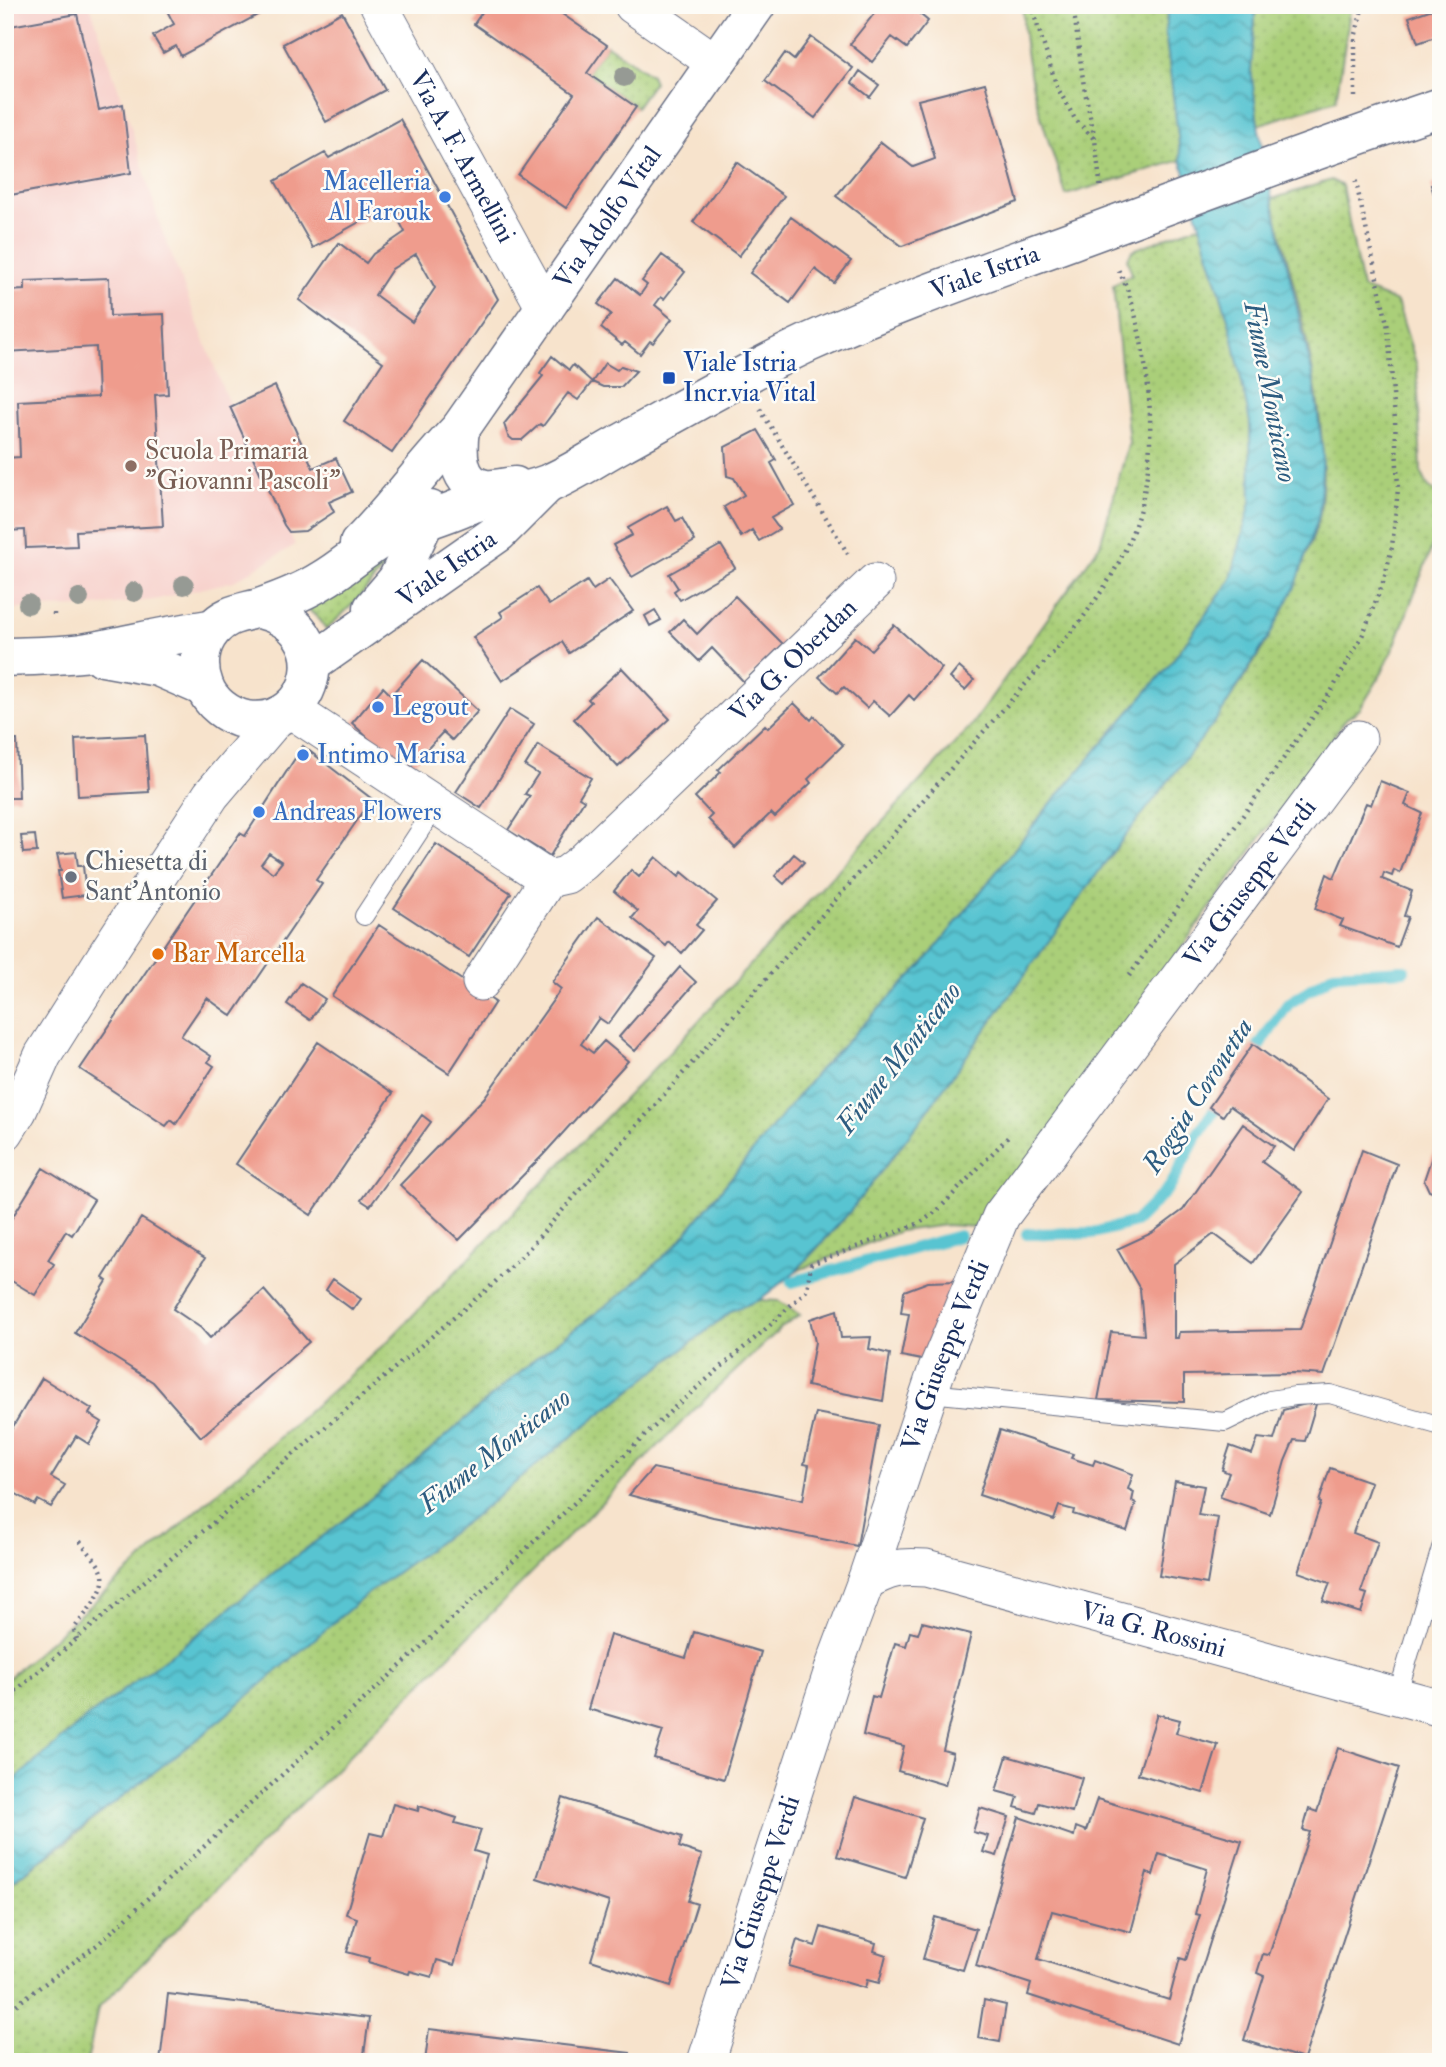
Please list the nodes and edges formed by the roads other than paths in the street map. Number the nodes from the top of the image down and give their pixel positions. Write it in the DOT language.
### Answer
graph roads {
  1 [pos="379,5"];
  2 [pos="633,5"];
  3 [pos="756,5"];
  4 [pos="716,63"];
  5 [pos="1441,107"];
  6 [pos="545,308"];
  7 [pos="460,429"];
  8 [pos="548,484"];
  9 [pos="425,523"];
  10 [pos="320,582"];
  11 [pos="875,582"];
  12 [pos="258,608"];
  13 [pos="212,629"];
  14 [pos="81,653"];
  15 [pos="325,655"];
  16 [pos="5,657"];
  17 [pos="204,687"];
  18 [pos="285,712"];
  19 [pos="231,715"];
  20 [pos="1358,738"];
  21 [pos="211,794"];
  22 [pos="436,806"];
  23 [pos="548,879"];
  24 [pos="364,916"];
  25 [pos="481,982"];
  26 [pos="12,1121"];
  27 [pos="929,1393"];
  28 [pos="1441,1426"];
  29 [pos="1441,1548"];
  30 [pos="866,1581"];
  31 [pos="1397,1696"];
  32 [pos="1441,1708"];
  33 [pos="706,2062"];
  1 -- 6 [label="street, Via A. F. Armellini"];
  2 -- 4 [label="street"];
  3 -- 4 [label="street, Via Adolfo Vital"];
  4 -- 6 [label="street, Via Adolfo Vital"];
  5 -- 8 [label="street, Viale Istria"];
  6 -- 7 [label="street, Via Adolfo Vital"];
  7 -- 8 [label="street"];
  7 -- 9 [label="street, Via Adolfo Vital"];
  7 -- 10 [label="street, Via Adolfo Vital"];
  8 -- 9 [label="street, Viale Istria"];
  8 -- 15 [label="street, Viale Istria"];
  9 -- 10 [label="street, Viale Istria"];
  9 -- 15 [label="street, Viale Istria"];
  10 -- 12 [label="street, Viale Istria"];
  11 -- 23 [label="street, Via G. Oberdan"];
  12 -- 13 [label="street, Viale Istria"];
  12 -- 15 [label="street"];
  13 -- 14 [label="street, Viale Istria"];
  13 -- 17 [label="street"];
  14 -- 16 [label="street, Viale Istria"];
  14 -- 17 [label="street, Viale Istria"];
  15 -- 18 [label="street, Viale Istria"];
  17 -- 19 [label="street, Viale Istria"];
  18 -- 19 [label="street"];
  18 -- 21 [label="street"];
  18 -- 22 [label="street"];
  19 -- 21 [label="street"];
  20 -- 27 [label="street, Via Giuseppe Verdi"];
  21 -- 26 [label="street"];
  22 -- 23 [label="street"];
  22 -- 24 [label="lane"];
  23 -- 25 [label="street"];
  27 -- 28 [label="lane"];
  27 -- 30 [label="street, Via Giuseppe Verdi"];
  29 -- 31 [label="lane"];
  30 -- 31 [label="street, Via G. Rossini"];
  30 -- 33 [label="street, Via Giuseppe Verdi"];
  31 -- 32 [label="street, Via G. Rossini"];
}
